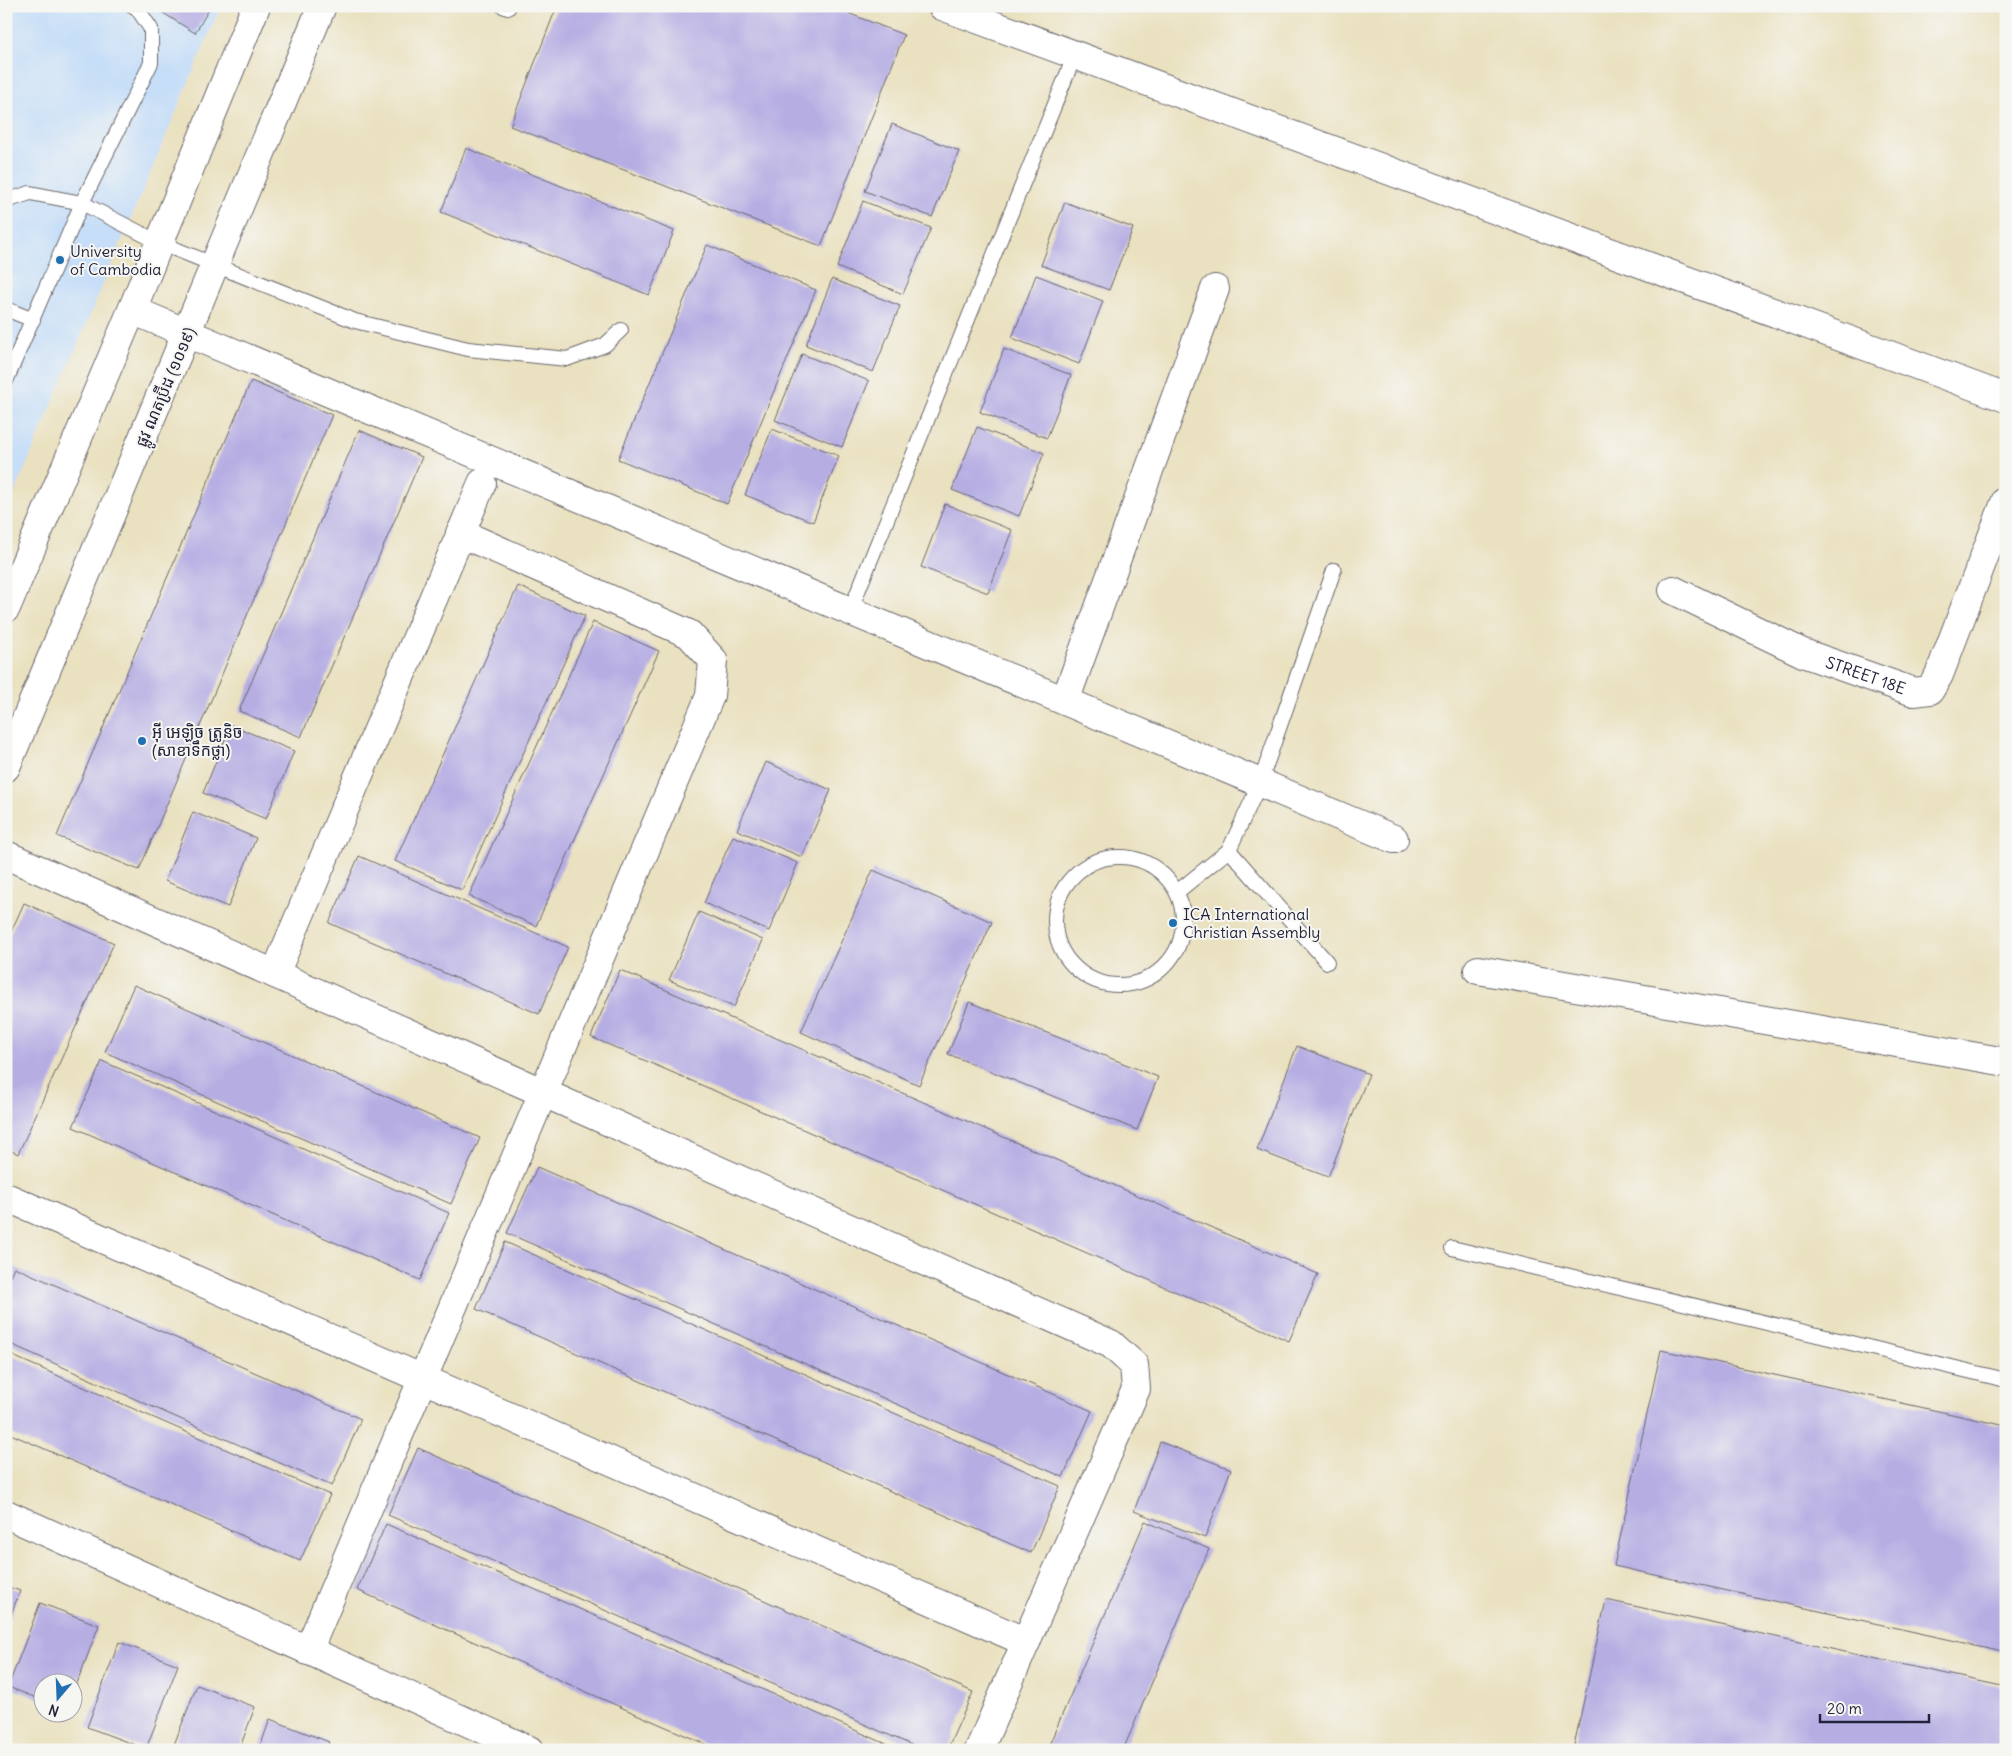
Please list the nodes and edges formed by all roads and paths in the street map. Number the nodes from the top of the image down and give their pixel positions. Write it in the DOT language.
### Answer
graph roads {
  1 [pos="133,6"];
  2 [pos="256,6"];
  3 [pos="322,6"];
  4 [pos="942,6"];
  5 [pos="1074,56"];
  6 [pos="6,201"];
  7 [pos="82,203"];
  8 [pos="160,243"];
  9 [pos="215,264"];
  10 [pos="1215,289"];
  11 [pos="6,309"];
  12 [pos="132,310"];
  13 [pos="32,320"];
  14 [pos="621,330"];
  15 [pos="188,334"];
  16 [pos="6,381"];
  17 [pos="2006,398"];
  18 [pos="486,471"];
  19 [pos="2006,500"];
  20 [pos="460,533"];
  21 [pos="1334,570"];
  22 [pos="1673,590"];
  23 [pos="6,608"];
  24 [pos="850,611"];
  25 [pos="1065,701"];
  26 [pos="6,767"];
  27 [pos="1260,783"];
  28 [pos="1394,839"];
  29 [pos="1229,850"];
  30 [pos="6,855"];
  31 [pos="1178,892"];
  32 [pos="1327,962"];
  33 [pos="1478,970"];
  34 [pos="275,974"];
  35 [pos="2006,1062"];
  36 [pos="542,1093"];
  37 [pos="6,1197"];
  38 [pos="1452,1248"];
  39 [pos="422,1378"];
  40 [pos="2006,1380"];
  41 [pos="6,1514"];
  42 [pos="1026,1642"];
  43 [pos="308,1651"];
  44 [pos="529,1750"];
  45 [pos="979,1750"];
  1 -- 7 [label="lane"];
  2 -- 8 [label="street"];
  3 -- 9 [label="street, ផ្លូវ ណតប្រ៊ីដ (១០១៩)"];
  4 -- 5 [label="street"];
  5 -- 17 [label="street"];
  5 -- 24 [label="lane"];
  6 -- 7 [label="lane"];
  7 -- 8 [label="lane"];
  7 -- 13 [label="lane"];
  8 -- 9 [label="lane"];
  8 -- 12 [label="street"];
  9 -- 14 [label="lane"];
  9 -- 15 [label="street, ផ្លូវ ណតប្រ៊ីដ (១០១៩)"];
  10 -- 25 [label="street"];
  11 -- 13 [label="lane"];
  12 -- 15 [label="street"];
  12 -- 23 [label="street"];
  13 -- 16 [label="lane"];
  15 -- 18 [label="street"];
  15 -- 26 [label="street, ផ្លូវ ណតប្រ៊ីដ (១០១៩)"];
  18 -- 20 [label="street"];
  18 -- 24 [label="street"];
  19 -- 22 [label="street, STREET 18E"];
  20 -- 34 [label="street"];
  20 -- 36 [label="street"];
  21 -- 27 [label="lane"];
  24 -- 25 [label="street"];
  25 -- 27 [label="street"];
  27 -- 28 [label="street"];
  27 -- 29 [label="lane"];
  29 -- 31 [label="lane"];
  29 -- 32 [label="lane"];
  30 -- 34 [label="street"];
  31 -- 31 [label="lane"];
  33 -- 35 [label="street"];
  34 -- 36 [label="street"];
  36 -- 39 [label="street"];
  36 -- 42 [label="street"];
  37 -- 39 [label="street"];
  38 -- 40 [label="lane"];
  39 -- 42 [label="street"];
  39 -- 43 [label="street"];
  41 -- 43 [label="street"];
  42 -- 45 [label="street"];
  43 -- 44 [label="street"];
}
